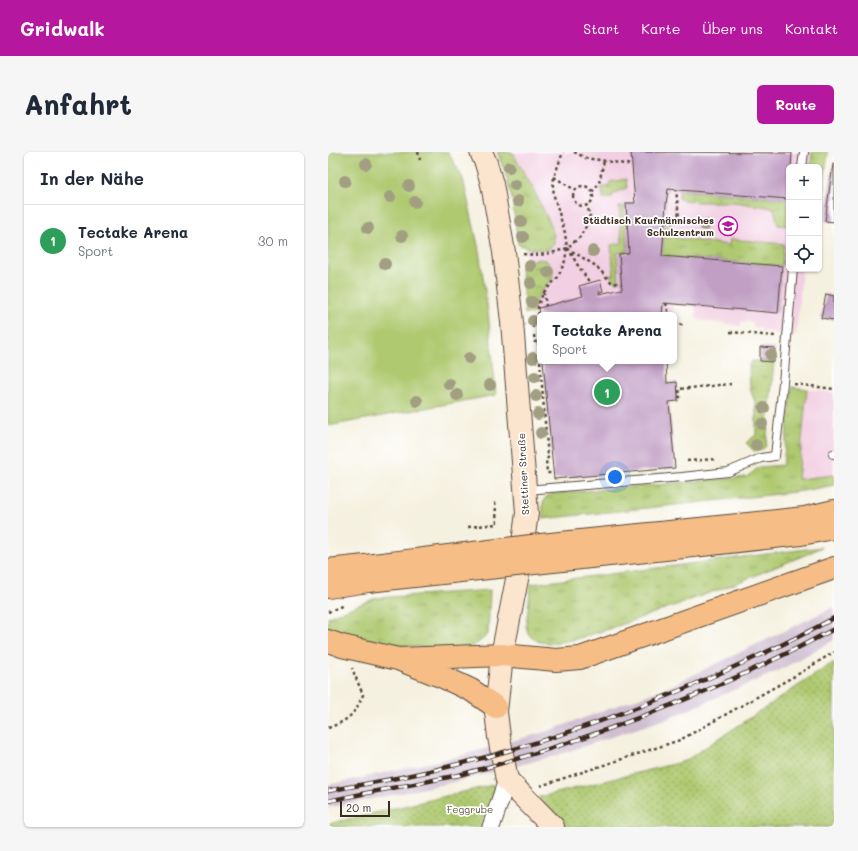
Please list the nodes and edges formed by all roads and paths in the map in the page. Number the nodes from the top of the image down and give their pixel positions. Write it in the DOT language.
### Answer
graph roads {
  1 [pos="418,152"];
  2 [pos="481,152"];
  3 [pos="563,152"];
  4 [pos="574,152"];
  5 [pos="804,152"];
  6 [pos="420,160"];
  7 [pos="604,161"];
  8 [pos="802,164"];
  9 [pos="632,165"];
  10 [pos="554,177"];
  11 [pos="575,190"];
  12 [pos="676,190"];
  13 [pos="592,192"];
  14 [pos="587,206"];
  15 [pos="665,222"];
  16 [pos="568,248"];
  17 [pos="525,254"];
  18 [pos="793,272"];
  19 [pos="590,283"];
  20 [pos="621,284"];
  21 [pos="544,292"];
  22 [pos="666,304"];
  23 [pos="546,306"];
  24 [pos="538,312"];
  25 [pos="668,312"];
  26 [pos="677,323"];
  27 [pos="537,324"];
  28 [pos="684,326"];
  29 [pos="533,327"];
  30 [pos="730,332"];
  31 [pos="761,335"];
  32 [pos="534,339"];
  33 [pos="537,342"];
  34 [pos="540,364"];
  35 [pos="731,384"];
  36 [pos="796,384"];
  37 [pos="834,388"];
  38 [pos="678,397"];
  39 [pos="543,448"];
  40 [pos="548,448"];
  41 [pos="553,473"];
  42 [pos="526,490"];
  43 [pos="495,501"];
  44 [pos="834,511"];
  45 [pos="468,527"];
  46 [pos="834,528"];
  47 [pos="691,538"];
  48 [pos="328,554"];
  49 [pos="362,566"];
  50 [pos="834,568"];
  51 [pos="328,570"];
  52 [pos="328,587"];
  53 [pos="328,640"];
  54 [pos="834,652"];
  55 [pos="502,654"];
  56 [pos="398,660"];
  57 [pos="351,666"];
  58 [pos="496,707"];
  59 [pos="328,728"];
  60 [pos="513,787"];
  61 [pos="491,827"];
  62 [pos="553,827"];
  1 -- 6 [label="path"];
  2 -- 42 [label="main road, Stettiner Straße"];
  3 -- 10 [label="path"];
  4 -- 7 [label="path"];
  5 -- 8 [label="lane"];
  7 -- 9 [label="path"];
  7 -- 13 [label="path"];
  10 -- 11 [label="path"];
  10 -- 16 [label="path"];
  11 -- 13 [label="path"];
  11 -- 14 [label="path"];
  12 -- 15 [label="path"];
  13 -- 14 [label="path"];
  14 -- 16 [label="path"];
  16 -- 17 [label="path"];
  16 -- 19 [label="path"];
  16 -- 20 [label="path"];
  16 -- 21 [label="path"];
  18 -- 42 [label="lane"];
  21 -- 23 [label="path"];
  21 -- 24 [label="path"];
  22 -- 25 [label="path"];
  26 -- 28 [label="path"];
  27 -- 29 [label="path"];
  30 -- 31 [label="path"];
  32 -- 33 [label="path"];
  34 -- 40 [label="path"];
  35 -- 38 [label="path"];
  36 -- 37 [label="path"];
  39 -- 40 [label="path"];
  40 -- 41 [label="path"];
  42 -- 55 [label="main road, Stettiner Straße"];
  43 -- 45 [label="path"];
  44 -- 47 [label="main road"];
  46 -- 47 [label="main road"];
  47 -- 49 [label="main road, bridge"];
  47 -- 52 [label="main road, bridge"];
  48 -- 49 [label="main road"];
  49 -- 51 [label="main road"];
  50 -- 55 [label="main road"];
  53 -- 56 [label="main road"];
  54 -- 60 [label="path"];
  55 -- 56 [label="main road"];
  55 -- 58 [label="main road, Stettiner Straße"];
  56 -- 58 [label="main road"];
  57 -- 59 [label="path"];
  58 -- 60 [label="main road, Stettiner Straße"];
  60 -- 61 [label="street"];
  60 -- 62 [label="main road"];
}
